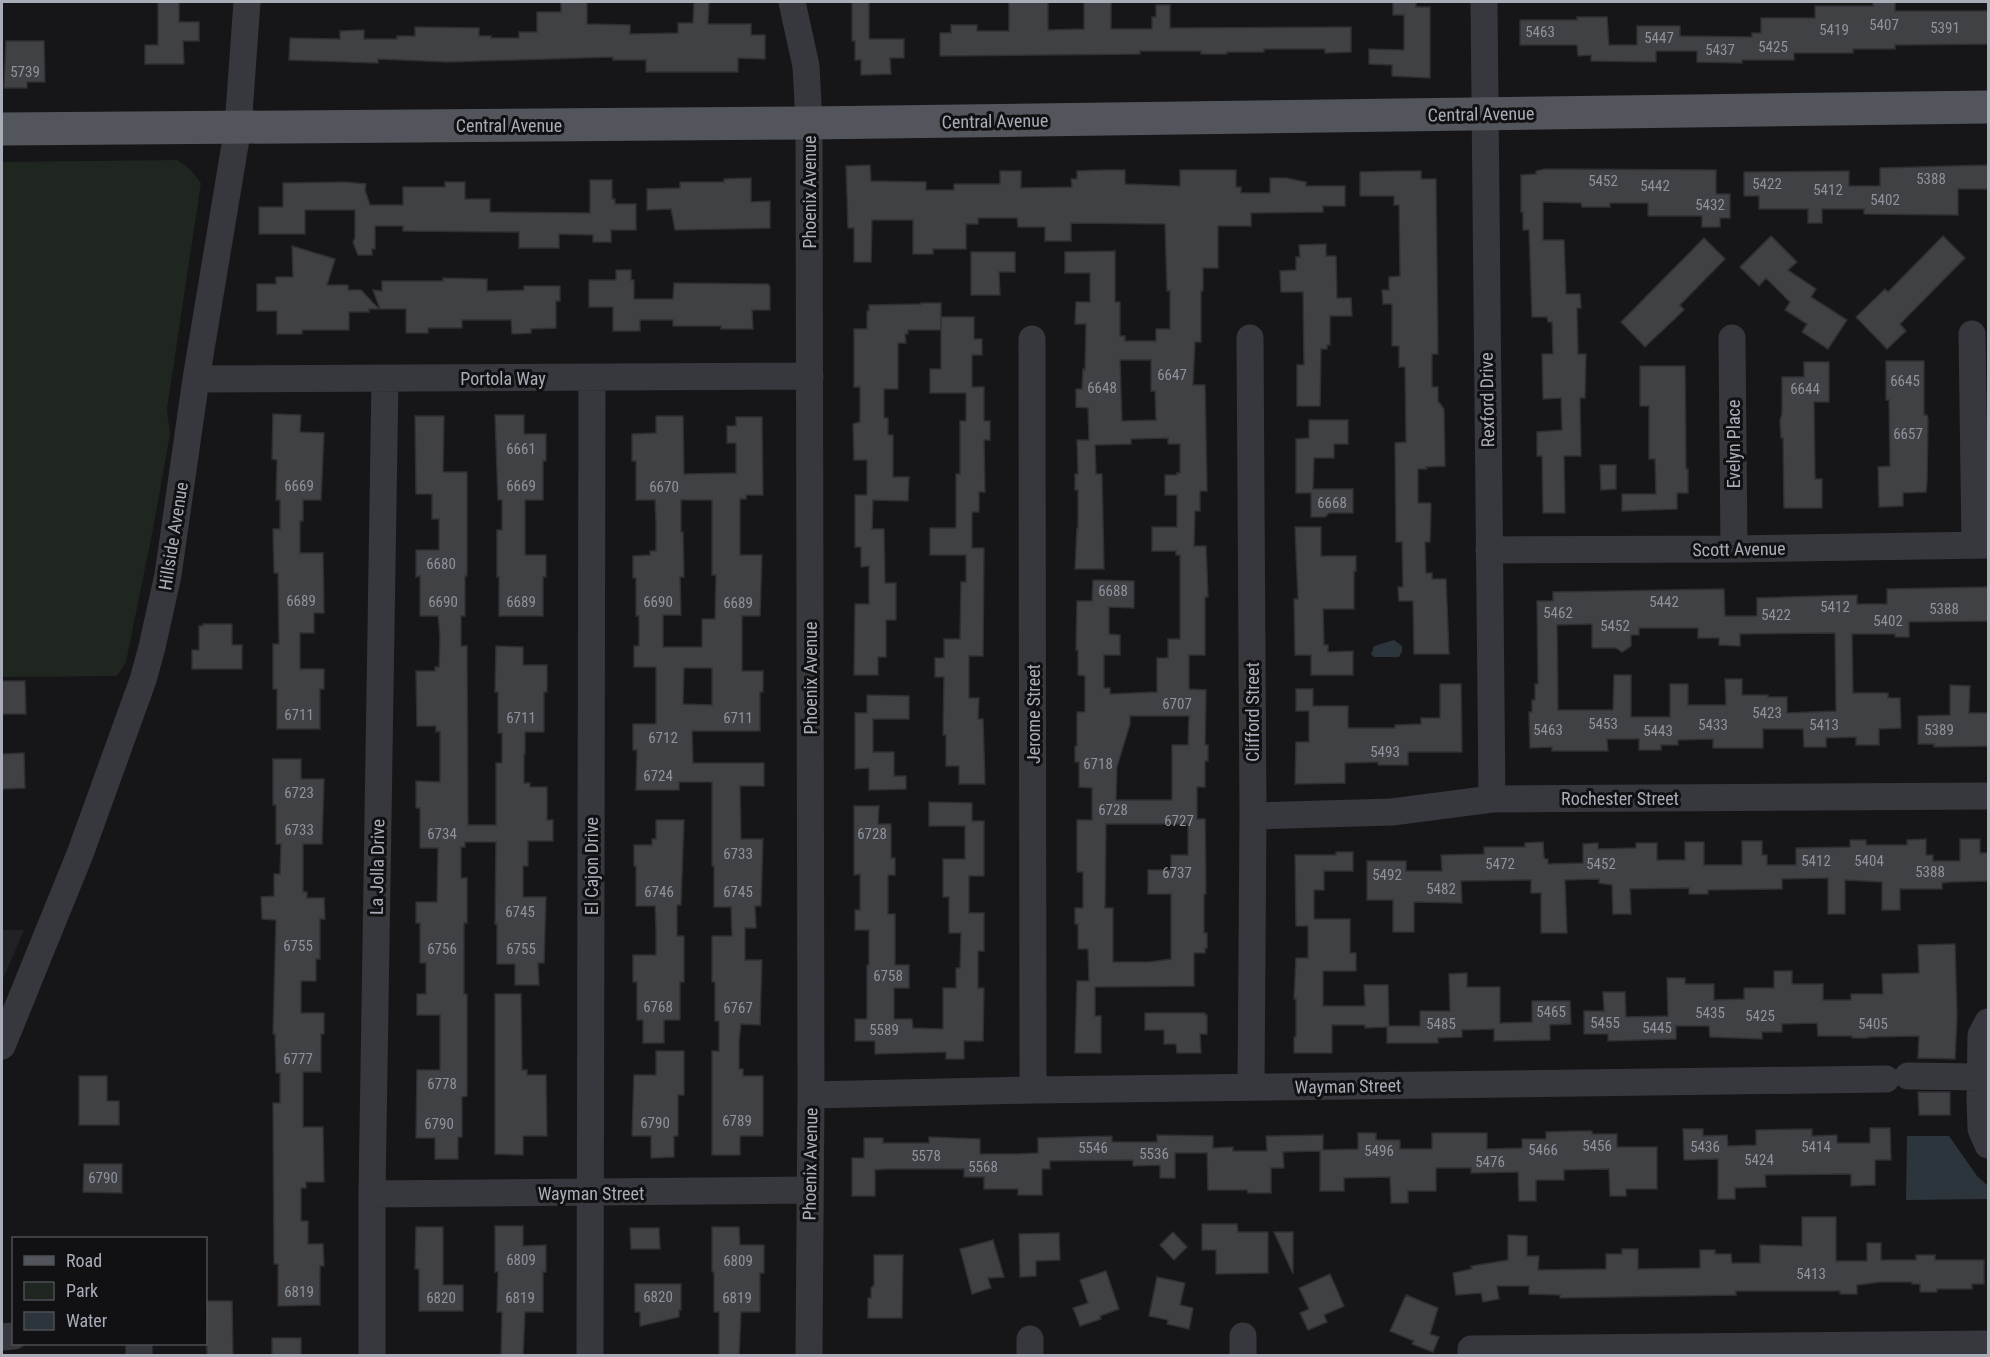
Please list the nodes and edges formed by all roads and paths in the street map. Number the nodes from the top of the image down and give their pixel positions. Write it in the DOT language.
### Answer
graph roads {
  1 [pos="247,2"];
  2 [pos="792,2"];
  3 [pos="1484,2"];
  4 [pos="1989,107"];
  5 [pos="1484,114"];
  6 [pos="809,123"];
  7 [pos="238,127"];
  8 [pos="2,129"];
  9 [pos="1972,334"];
  10 [pos="1250,338"];
  11 [pos="1032,339"];
  12 [pos="1732,339"];
  13 [pos="810,376"];
  14 [pos="592,377"];
  15 [pos="385,378"];
  16 [pos="196,379"];
  17 [pos="1982,545"];
  18 [pos="1734,549"];
  19 [pos="1489,550"];
  20 [pos="1989,796"];
  21 [pos="1492,799"];
  22 [pos="1253,816"];
  23 [pos="1989,1022"];
  24 [pos="2,1046"];
  25 [pos="1981,1077"];
  26 [pos="1251,1087"];
  27 [pos="1033,1090"];
  28 [pos="811,1095"];
  29 [pos="1989,1145"];
  30 [pos="810,1190"];
  31 [pos="590,1193"];
  32 [pos="372,1194"];
  33 [pos="1989,1344"];
  34 [pos="372,1356"];
  35 [pos="590,1356"];
  36 [pos="809,1356"];
  37 [pos="1472,1356"];
  1 -- 7 [label="street, Hillside Avenue"];
  2 -- 6 [label="street, Phoenix Avenue"];
  3 -- 5 [label="street, Rexford Drive"];
  4 -- 5 [label="main road, Central Avenue"];
  5 -- 6 [label="main road, Central Avenue"];
  5 -- 19 [label="street, Rexford Drive"];
  6 -- 7 [label="main road, Central Avenue"];
  6 -- 13 [label="street, Phoenix Avenue"];
  7 -- 8 [label="main road, Central Avenue"];
  7 -- 16 [label="street, Hillside Avenue"];
  9 -- 17 [label="street"];
  10 -- 22 [label="street, Clifford Street"];
  11 -- 27 [label="street, Jerome Street"];
  12 -- 18 [label="street, Evelyn Place"];
  13 -- 14 [label="street, Portola Way"];
  13 -- 28 [label="street, Phoenix Avenue"];
  14 -- 15 [label="street, Portola Way"];
  14 -- 31 [label="street, El Cajon Drive"];
  15 -- 16 [label="street, Portola Way"];
  15 -- 32 [label="street, La Jolla Drive"];
  16 -- 24 [label="street, Hillside Avenue"];
  17 -- 18 [label="street, Scott Avenue"];
  18 -- 19 [label="street, Scott Avenue"];
  19 -- 21 [label="street, Rexford Drive"];
  20 -- 21 [label="street, Rochester Street"];
  21 -- 22 [label="street, Rochester Street"];
  22 -- 26 [label="street, Clifford Street"];
  23 -- 25 [label="street"];
  25 -- 26 [label="street, Wayman Street"];
  25 -- 29 [label="street"];
  26 -- 27 [label="street, Wayman Street"];
  27 -- 28 [label="street, Wayman Street"];
  28 -- 30 [label="street, Phoenix Avenue"];
  30 -- 31 [label="street, Wayman Street"];
  30 -- 36 [label="street, Phoenix Avenue"];
  31 -- 32 [label="street, Wayman Street"];
  31 -- 35 [label="street, El Cajon Drive"];
  32 -- 34 [label="street, La Jolla Drive"];
  33 -- 37 [label="street"];
}
